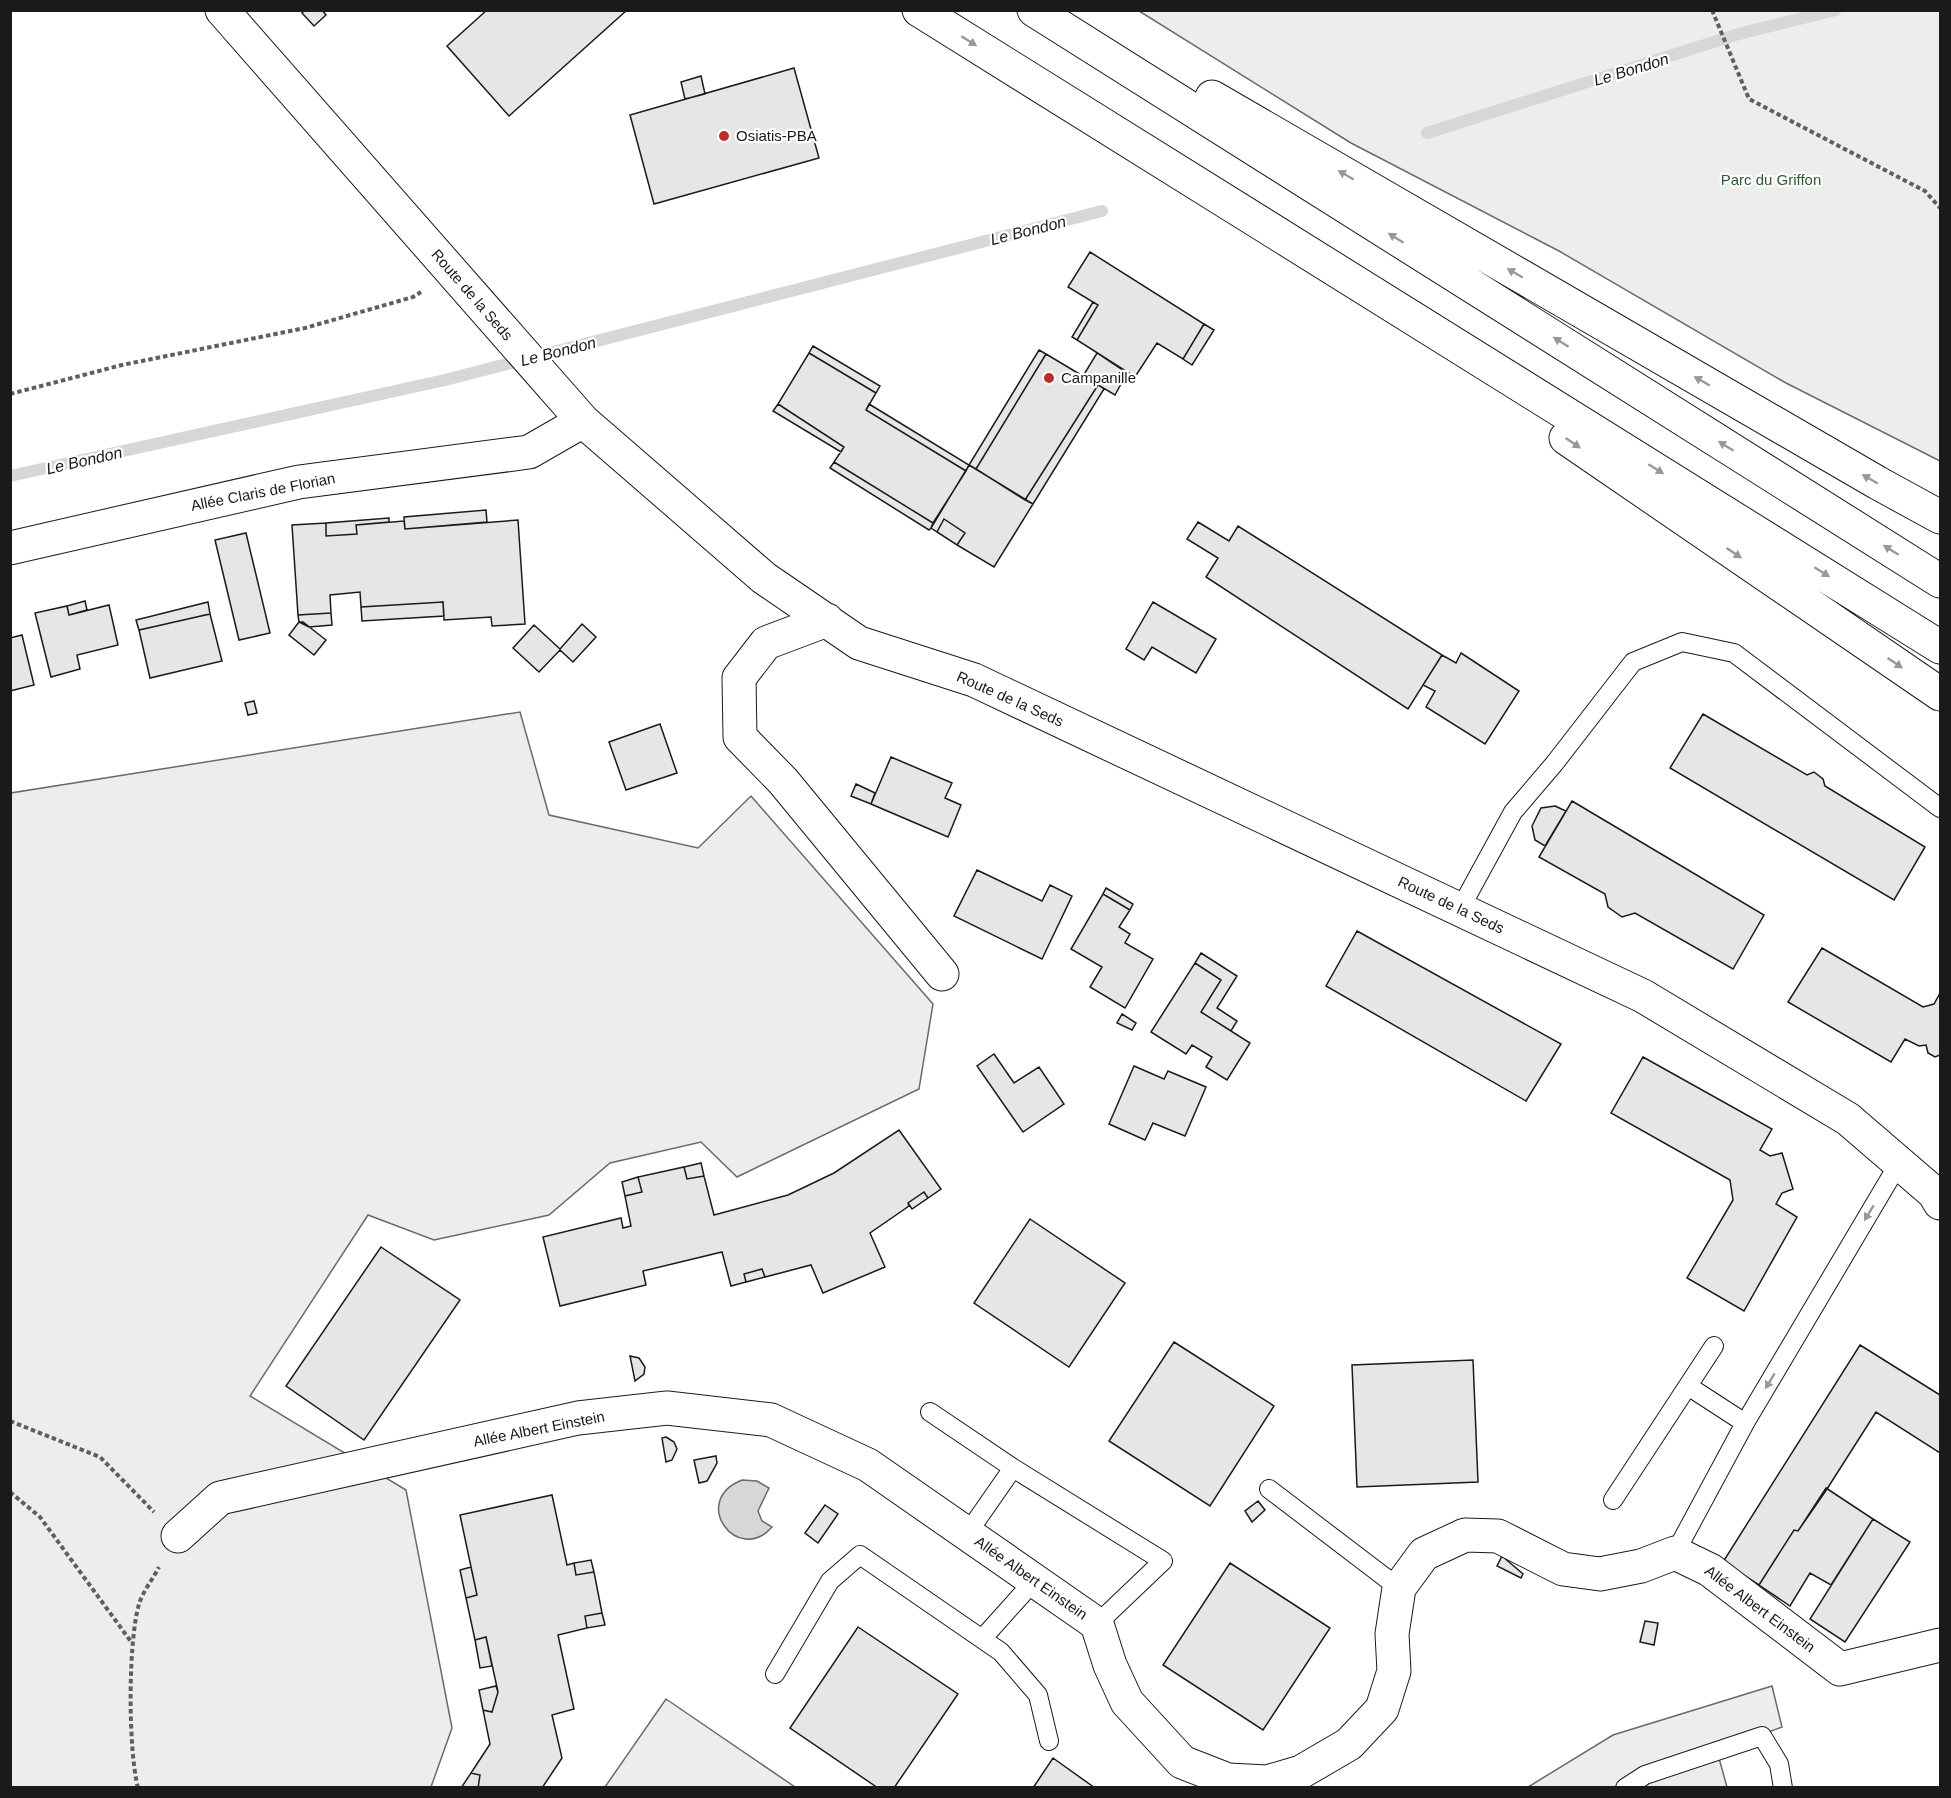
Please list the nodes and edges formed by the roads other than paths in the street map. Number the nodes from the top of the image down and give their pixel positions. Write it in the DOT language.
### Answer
graph roads {
  1 [pos="222,10"];
  2 [pos="919,10"];
  3 [pos="1034,10"];
  4 [pos="1063,10"];
  5 [pos="1161,161"];
  6 [pos="583,421"];
  7 [pos="1941,517"];
  8 [pos="10,548"];
  9 [pos="1941,581"];
  10 [pos="827,621"];
  11 [pos="1941,647"];
  12 [pos="1941,694"];
  13 [pos="1941,808"];
  14 [pos="1460,909"];
  15 [pos="942,974"];
  16 [pos="1899,1163"];
  17 [pos="1941,1203"];
  18 [pos="1714,1346"];
  19 [pos="1688,1386"];
  20 [pos="930,1412"];
  21 [pos="1744,1422"];
  22 [pos="1013,1468"];
  23 [pos="1269,1489"];
  24 [pos="1614,1500"];
  25 [pos="967,1534"];
  26 [pos="178,1536"];
  27 [pos="1675,1553"];
  28 [pos="1034,1581"];
  29 [pos="1399,1588"];
  30 [pos="1097,1624"];
  31 [pos="982,1640"];
  32 [pos="1941,1645"];
  33 [pos="775,1674"];
  34 [pos="1049,1742"];
  35 [pos="1625,1788"];
  36 [pos="1783,1788"];
  1 -- 6 [label="main road, Route de la Seds"];
  2 -- 5 [label="main road, one-way"];
  9 -- 3 [label="main road, one-way"];
  7 -- 4 [label="main road, one-way"];
  5 -- 11 [label="main road, one-way"];
  5 -- 12 [label="main road, one-way"];
  6 -- 8 [label="main road, Allée Claris de Florian"];
  6 -- 10 [label="main road, Route de la Seds"];
  10 -- 14 [label="main road, Route de la Seds"];
  10 -- 15 [label="main road"];
  13 -- 14 [label="lane"];
  14 -- 16 [label="main road, Route de la Seds"];
  16 -- 17 [label="main road, Route de la Seds"];
  16 -- 21 [label="lane, one-way"];
  18 -- 19 [label="lane"];
  19 -- 21 [label="lane"];
  19 -- 24 [label="lane"];
  20 -- 22 [label="lane"];
  21 -- 27 [label="lane"];
  22 -- 25 [label="lane"];
  22 -- 30 [label="lane"];
  23 -- 29 [label="lane"];
  25 -- 26 [label="main road, Allée Albert Einstein"];
  25 -- 28 [label="main road, Allée Albert Einstein"];
  27 -- 29 [label="main road, Allée Albert Einstein"];
  27 -- 32 [label="main road, Allée Albert Einstein"];
  28 -- 30 [label="main road, Allée Albert Einstein"];
  28 -- 31 [label="lane"];
  29 -- 30 [label="main road, Allée Albert Einstein"];
  31 -- 33 [label="lane"];
  31 -- 34 [label="lane"];
  35 -- 36 [label="lane"];
}
